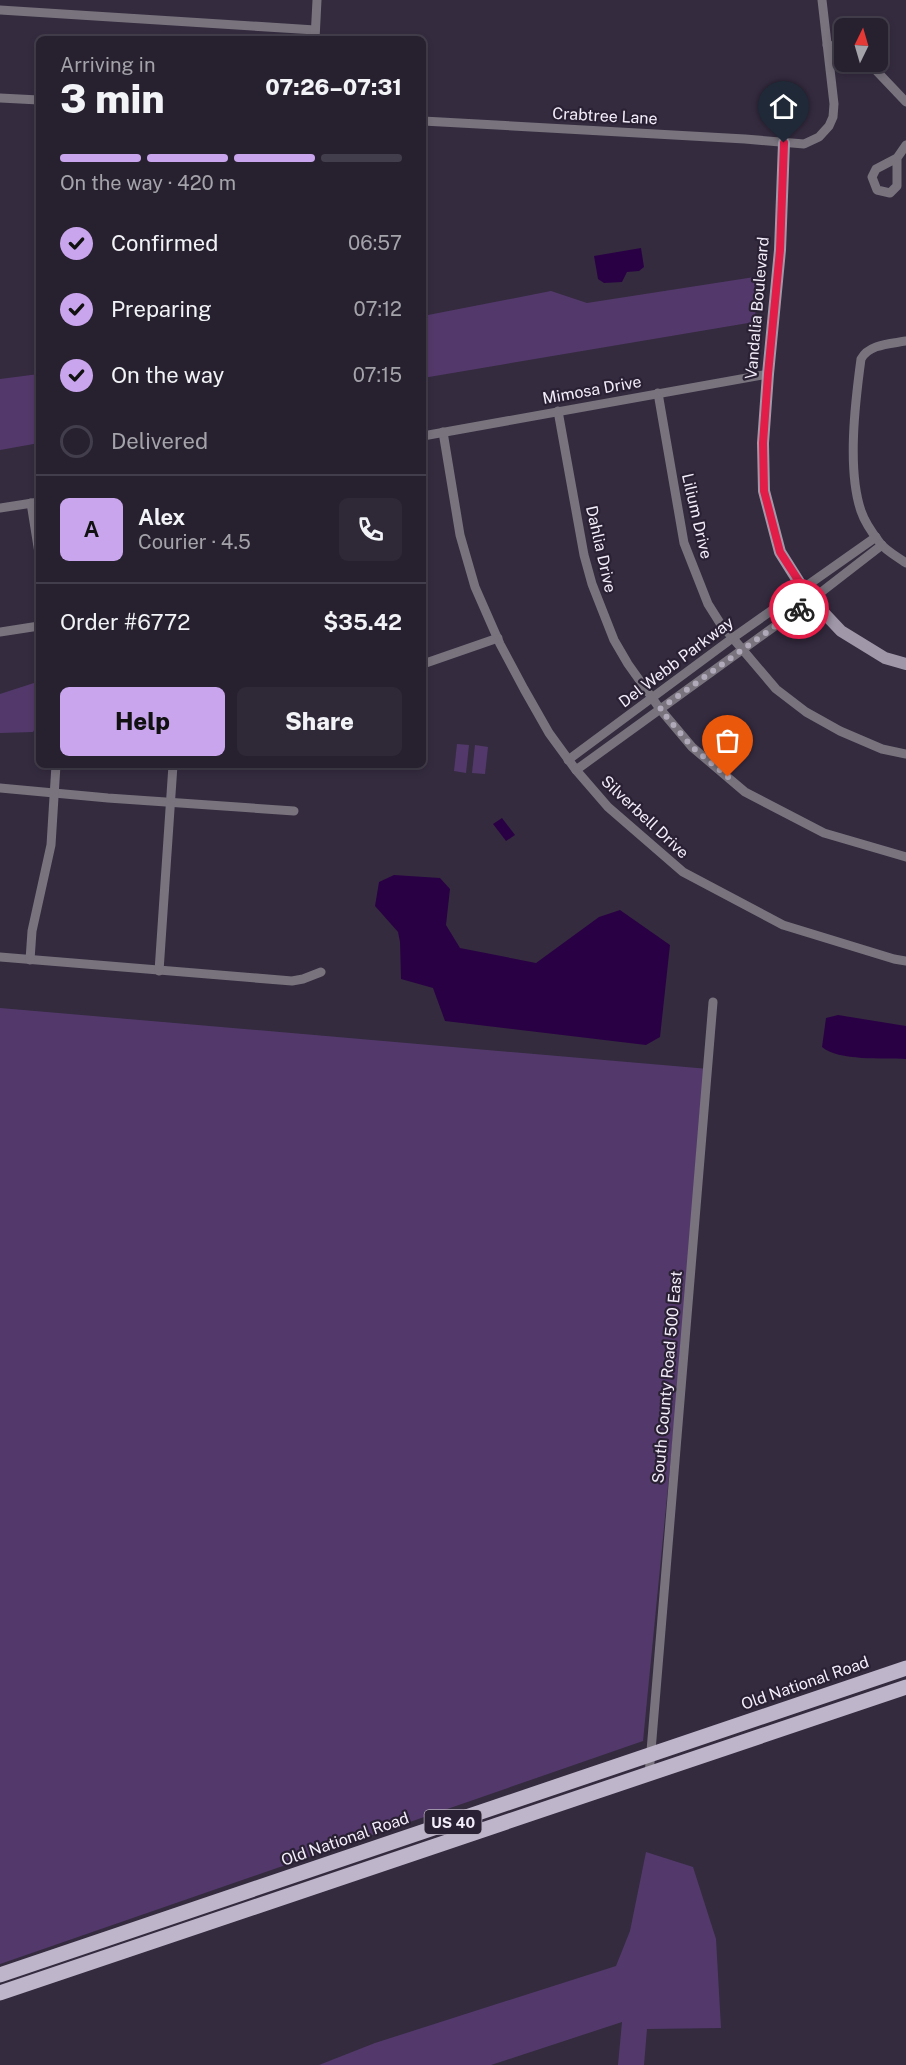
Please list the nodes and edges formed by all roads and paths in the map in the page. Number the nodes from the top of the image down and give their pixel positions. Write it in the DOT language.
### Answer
graph roads {
  1 [pos="317,0"];
  2 [pos="822,0"];
  3 [pos="0,10"];
  4 [pos="315,35"];
  5 [pos="827,45"];
  6 [pos="834,46"];
  7 [pos="878,72"];
  8 [pos="0,98"];
  9 [pos="36,100"];
  10 [pos="906,102"];
  11 [pos="426,121"];
  12 [pos="784,143"];
  13 [pos="906,145"];
  14 [pos="897,158"];
  15 [pos="906,341"];
  16 [pos="768,374"];
  17 [pos="658,393"];
  18 [pos="558,411"];
  19 [pos="443,432"];
  20 [pos="426,435"];
  21 [pos="35,502"];
  22 [pos="0,508"];
  23 [pos="879,541"];
  24 [pos="906,563"];
  25 [pos="802,589"];
  26 [pos="811,600"];
  27 [pos="36,626"];
  28 [pos="0,632"];
  29 [pos="734,637"];
  30 [pos="498,638"];
  31 [pos="741,649"];
  32 [pos="426,663"];
  33 [pos="906,664"];
  34 [pos="653,698"];
  35 [pos="660,709"];
  36 [pos="906,754"];
  37 [pos="568,760"];
  38 [pos="56,768"];
  39 [pos="173,768"];
  40 [pos="576,770"];
  41 [pos="0,788"];
  42 [pos="54,793"];
  43 [pos="171,802"];
  44 [pos="294,811"];
  45 [pos="906,857"];
  46 [pos="0,957"];
  47 [pos="30,960"];
  48 [pos="906,961"];
  49 [pos="159,971"];
  50 [pos="321,972"];
  51 [pos="713,1002"];
  52 [pos="906,1668"];
  53 [pos="906,1687"];
  54 [pos="651,1754"];
  55 [pos="649,1775"];
  56 [pos="0,1975"];
  57 [pos="0,1993"];
  1 -- 4 [label="street"];
  2 -- 5 [label="street, Crabtree Lane"];
  3 -- 4 [label="street"];
  5 -- 6 [label="street"];
  5 -- 12 [label="street, Crabtree Lane"];
  7 -- 10 [label="street"];
  8 -- 9 [label="street"];
  11 -- 12 [label="street, Crabtree Lane"];
  12 -- 16 [label="street, Vandalia Boulevard"];
  13 -- 14 [label="street"];
  15 -- 23 [label="street"];
  16 -- 17 [label="street, Mimosa Drive"];
  16 -- 25 [label="street, Vandalia Boulevard"];
  17 -- 18 [label="street, Mimosa Drive"];
  17 -- 29 [label="street, Lilium Drive"];
  18 -- 19 [label="street, Mimosa Drive"];
  18 -- 34 [label="street, Dahlia Drive"];
  19 -- 20 [label="street, Mimosa Drive"];
  19 -- 30 [label="street, Silverbell Drive"];
  21 -- 22 [label="street"];
  23 -- 24 [label="street"];
  23 -- 25 [label="street, Del Webb Parkway"];
  23 -- 26 [label="street, Del Webb Parkway"];
  25 -- 26 [label="street, Vandalia Boulevard"];
  25 -- 29 [label="street, Del Webb Parkway"];
  26 -- 31 [label="street, Del Webb Parkway"];
  26 -- 33 [label="street, Vandalia Boulevard"];
  27 -- 28 [label="street"];
  29 -- 31 [label="street, Lilium Drive"];
  29 -- 34 [label="street, Del Webb Parkway"];
  30 -- 32 [label="street"];
  30 -- 37 [label="street, Silverbell Drive"];
  31 -- 35 [label="street, Del Webb Parkway"];
  31 -- 36 [label="street, Lilium Drive"];
  34 -- 35 [label="street, Dahlia Drive"];
  34 -- 37 [label="street, Del Webb Parkway"];
  35 -- 40 [label="street, Del Webb Parkway"];
  35 -- 45 [label="street, Dahlia Drive"];
  37 -- 40 [label="street, Silverbell Drive"];
  38 -- 42 [label="street"];
  39 -- 43 [label="street"];
  40 -- 48 [label="street, Silverbell Drive"];
  41 -- 42 [label="street"];
  42 -- 43 [label="street"];
  42 -- 47 [label="street"];
  43 -- 44 [label="street"];
  43 -- 49 [label="street"];
  46 -- 47 [label="street"];
  47 -- 49 [label="street"];
  49 -- 50 [label="street"];
  51 -- 54 [label="street, South County Road 500 East"];
  52 -- 54 [label="main road, Old National Road / US 40"];
  53 -- 55 [label="main road, US 40"];
  54 -- 55 [label="street, South County Road 500 East"];
  54 -- 56 [label="main road, Old National Road / US 40"];
  55 -- 57 [label="main road, US 40"];
}
